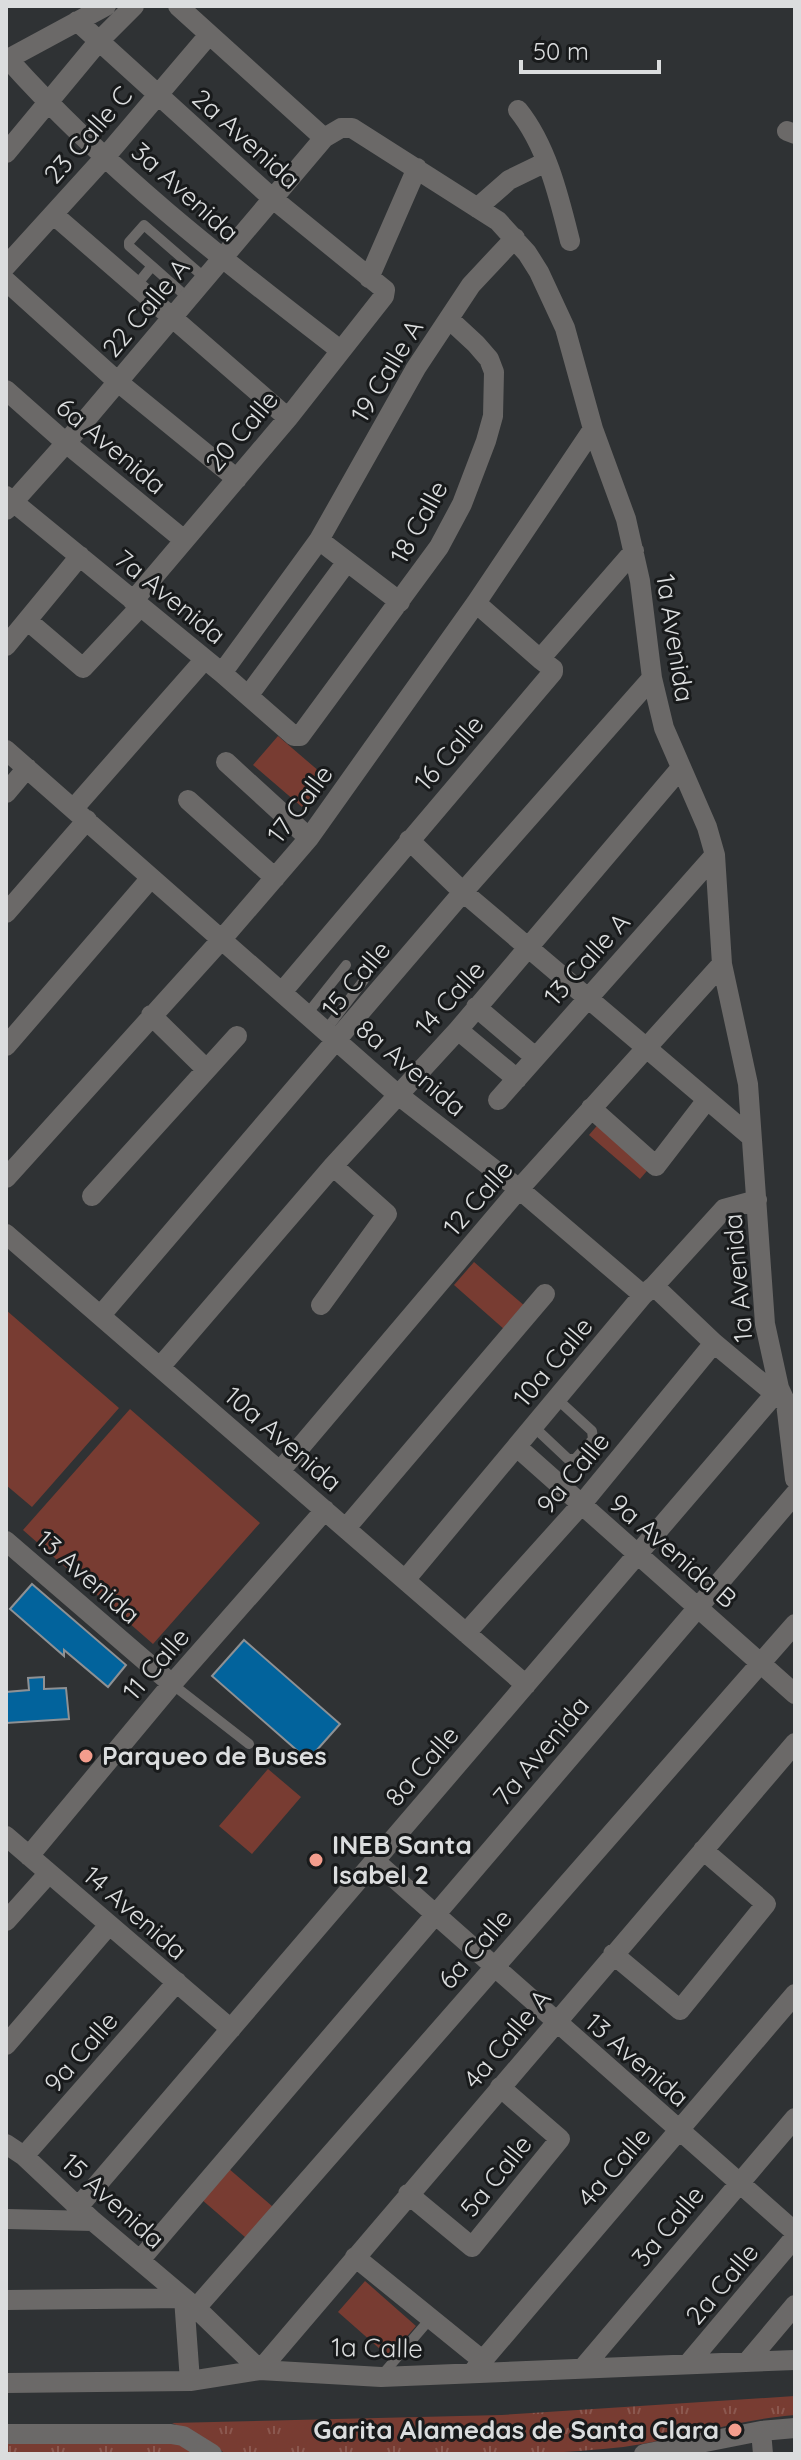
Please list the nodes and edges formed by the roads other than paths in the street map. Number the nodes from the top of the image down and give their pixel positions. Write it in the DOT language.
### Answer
graph roads {
  1 [pos="106,6"];
  2 [pos="134,6"];
  3 [pos="178,6"];
  4 [pos="77,21"];
  5 [pos="208,36"];
  6 [pos="99,41"];
  7 [pos="7,59"];
  8 [pos="157,94"];
  9 [pos="49,104"];
  10 [pos="518,110"];
  11 [pos="324,138"];
  12 [pos="6,153"];
  13 [pos="106,156"];
  14 [pos="546,162"];
  15 [pos="417,168"];
  16 [pos="272,198"];
  17 [pos="477,208"];
  18 [pos="54,215"];
  19 [pos="515,238"];
  20 [pos="570,241"];
  21 [pos="221,259"];
  22 [pos="6,266"];
  23 [pos="152,266"];
  24 [pos="205,278"];
  25 [pos="6,281"];
  26 [pos="377,284"];
  27 [pos="135,287"];
  28 [pos="188,298"];
  29 [pos="170,318"];
  30 [pos="449,319"];
  31 [pos="340,350"];
  32 [pos="118,382"];
  33 [pos="6,390"];
  34 [pos="288,418"];
  35 [pos="593,429"];
  36 [pos="66,443"];
  37 [pos="237,479"];
  38 [pos="8,503"];
  39 [pos="184,540"];
  40 [pos="319,540"];
  41 [pos="634,551"];
  42 [pos="80,556"];
  43 [pos="346,563"];
  44 [pos="400,602"];
  45 [pos="476,603"];
  46 [pos="136,604"];
  47 [pos="28,621"];
  48 [pos="6,646"];
  49 [pos="205,659"];
  50 [pos="540,659"];
  51 [pos="222,673"];
  52 [pos="652,678"];
  53 [pos="248,696"];
  54 [pos="300,736"];
  55 [pos="6,750"];
  56 [pos="226,762"];
  57 [pos="27,768"];
  58 [pos="680,769"];
  59 [pos="6,793"];
  60 [pos="188,800"];
  61 [pos="81,814"];
  62 [pos="309,838"];
  63 [pos="409,840"];
  64 [pos="715,855"];
  65 [pos="275,878"];
  66 [pos="150,879"];
  67 [pos="463,892"];
  68 [pos="6,913"];
  69 [pos="222,939"];
  70 [pos="529,948"];
  71 [pos="722,964"];
  72 [pos="346,965"];
  73 [pos="364,980"];
  74 [pos="282,992"];
  75 [pos="586,998"];
  76 [pos="476,1007"];
  77 [pos="307,1014"];
  78 [pos="151,1015"];
  79 [pos="458,1030"];
  80 [pos="332,1035"];
  81 [pos="237,1036"];
  82 [pos="6,1046"];
  83 [pos="644,1048"];
  84 [pos="535,1057"];
  85 [pos="206,1069"];
  86 [pos="517,1079"];
  87 [pos="397,1094"];
  88 [pos="498,1100"];
  89 [pos="706,1101"];
  90 [pos="591,1108"];
  91 [pos="750,1136"];
  92 [pos="333,1166"];
  93 [pos="6,1178"];
  94 [pos="519,1189"];
  95 [pos="92,1196"];
  96 [pos="757,1200"];
  97 [pos="6,1234"];
  98 [pos="648,1291"];
  99 [pos="545,1294"];
  100 [pos="321,1305"];
  101 [pos="101,1315"];
  102 [pos="714,1343"];
  103 [pos="160,1367"];
  104 [pos="782,1393"];
  105 [pos="557,1399"];
  106 [pos="534,1427"];
  107 [pos="517,1447"];
  108 [pos="280,1471"];
  109 [pos="795,1479"];
  110 [pos="795,1494"];
  111 [pos="581,1505"];
  112 [pos="325,1510"];
  113 [pos="346,1528"];
  114 [pos="6,1541"];
  115 [pos="638,1555"];
  116 [pos="405,1580"];
  117 [pos="698,1607"];
  118 [pos="795,1624"];
  119 [pos="466,1633"];
  120 [pos="760,1663"];
  121 [pos="172,1684"];
  122 [pos="526,1685"];
  123 [pos="795,1694"];
  124 [pos="795,1743"];
  125 [pos="249,1744"];
  126 [pos="6,1836"];
  127 [pos="703,1850"];
  128 [pos="29,1856"];
  129 [pos="375,1861"];
  130 [pos="49,1873"];
  131 [pos="436,1914"];
  132 [pos="6,1921"];
  133 [pos="109,1925"];
  134 [pos="613,1954"];
  135 [pos="495,1966"];
  136 [pos="177,1982"];
  137 [pos="795,1994"];
  138 [pos="555,2022"];
  139 [pos="231,2029"];
  140 [pos="6,2045"];
  141 [pos="500,2087"];
  142 [pos="795,2118"];
  143 [pos="679,2131"];
  144 [pos="6,2144"];
  145 [pos="24,2156"];
  146 [pos="740,2182"];
  147 [pos="408,2194"];
  148 [pos="86,2214"];
  149 [pos="6,2219"];
  150 [pos="795,2235"];
  151 [pos="355,2257"];
  152 [pos="140,2260"];
  153 [pos="6,2300"];
  154 [pos="190,2303"];
  155 [pos="795,2305"];
  156 [pos="430,2319"];
  157 [pos="795,2360"];
  158 [pos="748,2361"];
  159 [pos="688,2364"];
  160 [pos="477,2366"];
  161 [pos="582,2369"];
  162 [pos="260,2370"];
  163 [pos="381,2377"];
  164 [pos="190,2381"];
  165 [pos="6,2383"];
  166 [pos="795,2428"];
  167 [pos="761,2431"];
  168 [pos="6,2434"];
  169 [pos="713,2447"];
  170 [pos="212,2454"];
  171 [pos="644,2454"];
  172 [pos="763,2454"];
  1 -- 4 [label="street"];
  2 -- 6 [label="street"];
  3 -- 5 [label="street"];
  4 -- 6 [label="street, 2a Avenida"];
  4 -- 7 [label="street"];
  5 -- 8 [label="street, 23 Calle C"];
  5 -- 11 [label="street"];
  6 -- 8 [label="street, 2a Avenida"];
  6 -- 9 [label="street"];
  7 -- 9 [label="street, 3a Avenida"];
  8 -- 13 [label="street, 23 Calle C"];
  8 -- 16 [label="street, 2a Avenida"];
  9 -- 12 [label="street"];
  9 -- 13 [label="street, 3a Avenida"];
  10 -- 14 [label="street"];
  11 -- 15 [label="street, 1a Avenida"];
  11 -- 16 [label="street, 22 Calle A"];
  13 -- 18 [label="street, 23 Calle C"];
  13 -- 21 [label="street, 3a Avenida"];
  14 -- 17 [label="street"];
  14 -- 20 [label="street"];
  15 -- 17 [label="street, 1a Avenida"];
  15 -- 26 [label="street, 20 Calle"];
  16 -- 21 [label="street, 22 Calle A"];
  16 -- 26 [label="street, 2a Avenida"];
  17 -- 19 [label="street, 1a Avenida"];
  18 -- 22 [label="street, 23 Calle C"];
  18 -- 27 [label="street"];
  19 -- 30 [label="street, 19 Calle A"];
  19 -- 35 [label="street, 1a Avenida"];
  21 -- 24 [label="street, 22 Calle A"];
  21 -- 31 [label="street, 3a Avenida"];
  23 -- 24 [label="lane"];
  23 -- 27 [label="lane"];
  23 -- 28 [label="lane"];
  24 -- 28 [label="street, 22 Calle A"];
  25 -- 32 [label="street"];
  26 -- 31 [label="street, 20 Calle"];
  27 -- 29 [label="street"];
  28 -- 29 [label="street, 22 Calle A"];
  29 -- 32 [label="street, 22 Calle A"];
  29 -- 34 [label="street"];
  30 -- 40 [label="street, 19 Calle A"];
  30 -- 44 [label="street, 18 Calle"];
  31 -- 34 [label="street, 20 Calle"];
  32 -- 36 [label="street, 22 Calle A"];
  32 -- 37 [label="street"];
  33 -- 36 [label="street, 6a Avenida"];
  34 -- 37 [label="street, 20 Calle"];
  35 -- 41 [label="street, 1a Avenida"];
  35 -- 45 [label="street, 17 Calle"];
  36 -- 38 [label="street, 22 Calle A"];
  36 -- 39 [label="street, 6a Avenida"];
  37 -- 39 [label="street, 20 Calle"];
  38 -- 42 [label="street, 7a Avenida"];
  39 -- 46 [label="street, 20 Calle"];
  40 -- 43 [label="street"];
  40 -- 51 [label="street, 19 Calle A"];
  41 -- 50 [label="street"];
  41 -- 52 [label="street, 1a Avenida"];
  42 -- 46 [label="street, 7a Avenida"];
  42 -- 47 [label="street"];
  43 -- 44 [label="street"];
  43 -- 53 [label="street"];
  44 -- 54 [label="street, 18 Calle"];
  45 -- 50 [label="street"];
  45 -- 62 [label="street, 17 Calle"];
  46 -- 47 [label="street, 20 Calle"];
  46 -- 49 [label="street, 7a Avenida"];
  47 -- 48 [label="street"];
  49 -- 51 [label="street, 7a Avenida"];
  49 -- 61 [label="street"];
  50 -- 63 [label="street, 16 Calle"];
  51 -- 53 [label="street, 7a Avenida"];
  52 -- 58 [label="street, 1a Avenida"];
  52 -- 67 [label="street, 15 Calle"];
  53 -- 54 [label="street, 7a Avenida"];
  55 -- 57 [label="street, 8a Avenida"];
  56 -- 62 [label="street"];
  57 -- 59 [label="street"];
  57 -- 61 [label="street, 8a Avenida"];
  58 -- 64 [label="street, 1a Avenida"];
  58 -- 70 [label="street, 14 Calle"];
  60 -- 65 [label="street"];
  61 -- 66 [label="street, 8a Avenida"];
  61 -- 68 [label="street"];
  62 -- 65 [label="street, 17 Calle"];
  63 -- 67 [label="street"];
  63 -- 74 [label="street, 16 Calle"];
  64 -- 71 [label="street, 1a Avenida"];
  64 -- 75 [label="street, 13 Calle A"];
  65 -- 69 [label="street, 17 Calle"];
  66 -- 69 [label="street, 8a Avenida"];
  66 -- 82 [label="street"];
  67 -- 70 [label="street"];
  67 -- 80 [label="street, 15 Calle"];
  69 -- 74 [label="street, 8a Avenida"];
  69 -- 78 [label="street, 17 Calle"];
  70 -- 75 [label="street"];
  70 -- 76 [label="street, 14 Calle"];
  71 -- 83 [label="street, 12 Calle"];
  71 -- 91 [label="street, 1a Avenida"];
  72 -- 77 [label="lane"];
  73 -- 80 [label="lane"];
  74 -- 77 [label="street, 8a Avenida"];
  75 -- 83 [label="street"];
  75 -- 84 [label="street, 13 Calle A"];
  76 -- 79 [label="street, 14 Calle"];
  76 -- 84 [label="street"];
  77 -- 80 [label="street, 8a Avenida"];
  78 -- 85 [label="street"];
  78 -- 93 [label="street, 17 Calle"];
  79 -- 86 [label="street"];
  79 -- 87 [label="street, 14 Calle"];
  80 -- 87 [label="street, 8a Avenida"];
  80 -- 101 [label="street, 15 Calle"];
  81 -- 85 [label="street"];
  83 -- 89 [label="street"];
  83 -- 90 [label="street, 12 Calle"];
  84 -- 86 [label="street, 13 Calle A"];
  85 -- 95 [label="street"];
  86 -- 88 [label="street, 13 Calle A"];
  87 -- 92 [label="street, 14 Calle"];
  87 -- 94 [label="street, 8a Avenida"];
  89 -- 90 [label="street"];
  89 -- 91 [label="street"];
  90 -- 94 [label="street, 12 Calle"];
  91 -- 96 [label="street, 1a Avenida"];
  92 -- 100 [label="street"];
  92 -- 103 [label="street, 14 Calle"];
  94 -- 98 [label="street, 8a Avenida"];
  94 -- 108 [label="street, 12 Calle"];
  96 -- 98 [label="street, 10a Calle"];
  96 -- 104 [label="street, 1a Avenida"];
  97 -- 101 [label="street, 10a Avenida"];
  98 -- 102 [label="street, 8a Avenida"];
  98 -- 105 [label="street, 10a Calle"];
  99 -- 113 [label="street"];
  101 -- 103 [label="street, 10a Avenida"];
  102 -- 104 [label="street, 8a Avenida"];
  102 -- 111 [label="street, 9a Calle"];
  103 -- 108 [label="street, 10a Avenida"];
  104 -- 109 [label="street, 1a Avenida"];
  104 -- 115 [label="street, 8a Calle"];
  105 -- 106 [label="street, 10a Calle"];
  105 -- 106 [label="lane"];
  106 -- 107 [label="street, 10a Calle"];
  107 -- 111 [label="street, 9a Avenida B"];
  107 -- 116 [label="street, 10a Calle"];
  108 -- 112 [label="street, 10a Avenida"];
  110 -- 117 [label="street, 7a Avenida"];
  111 -- 115 [label="street, 9a Avenida B"];
  111 -- 119 [label="street, 9a Calle"];
  112 -- 113 [label="street, 10a Avenida"];
  112 -- 121 [label="street, 11 Calle"];
  113 -- 116 [label="street, 10a Avenida"];
  114 -- 121 [label="street, 13 Avenida"];
  115 -- 117 [label="street, 9a Avenida B"];
  115 -- 122 [label="street, 8a Calle"];
  116 -- 119 [label="street, 10a Avenida"];
  117 -- 120 [label="street, 9a Avenida B"];
  117 -- 131 [label="street, 7a Avenida"];
  118 -- 120 [label="street, 6a Calle"];
  119 -- 122 [label="street, 10a Avenida"];
  120 -- 123 [label="street, 9a Avenida B"];
  120 -- 135 [label="street, 6a Calle"];
  121 -- 125 [label="lane"];
  121 -- 128 [label="street, 11 Calle"];
  122 -- 129 [label="street, 8a Calle"];
  124 -- 127 [label="street, 4a Calle A"];
  126 -- 128 [label="street, 14 Avenida"];
  127 -- 134 [label="street, 4a Calle A"];
  127 -- 134 [label="street"];
  128 -- 130 [label="street, 14 Avenida"];
  129 -- 131 [label="street, 13 Avenida"];
  129 -- 139 [label="street, 8a Calle"];
  130 -- 132 [label="street"];
  130 -- 133 [label="street, 14 Avenida"];
  131 -- 135 [label="street, 13 Avenida"];
  131 -- 152 [label="street, 7a Avenida"];
  133 -- 136 [label="street, 14 Avenida"];
  133 -- 140 [label="street"];
  134 -- 138 [label="street, 4a Calle A"];
  135 -- 138 [label="street, 13 Avenida"];
  135 -- 154 [label="street, 6a Calle"];
  136 -- 139 [label="street, 14 Avenida"];
  136 -- 145 [label="street, 9a Calle"];
  137 -- 143 [label="street, 4a Calle"];
  138 -- 141 [label="street, 4a Calle A"];
  138 -- 143 [label="street, 13 Avenida"];
  139 -- 148 [label="street, 8a Calle"];
  141 -- 147 [label="street, 4a Calle A"];
  141 -- 147 [label="street, 5a Calle"];
  142 -- 146 [label="street, 3a Calle"];
  143 -- 146 [label="street, 13 Avenida"];
  143 -- 160 [label="street, 4a Calle"];
  144 -- 145 [label="street, 15 Avenida"];
  145 -- 148 [label="street, 15 Avenida"];
  146 -- 150 [label="street, 13 Avenida"];
  146 -- 161 [label="street, 3a Calle"];
  147 -- 151 [label="street, 4a Calle A"];
  148 -- 149 [label="street"];
  148 -- 152 [label="street, 15 Avenida"];
  150 -- 159 [label="street, 2a Calle"];
  151 -- 156 [label="street"];
  151 -- 162 [label="street, 4a Calle A"];
  152 -- 154 [label="street, 15 Avenida"];
  153 -- 154 [label="street"];
  154 -- 162 [label="street, 15 Avenida"];
  154 -- 164 [label="street"];
  155 -- 158 [label="street"];
  156 -- 160 [label="street"];
  156 -- 163 [label="lane"];
  157 -- 158 [label="street, 1a Calle"];
  158 -- 159 [label="street, 1a Calle"];
  159 -- 161 [label="street, 1a Calle"];
  160 -- 161 [label="street, 1a Calle"];
  160 -- 163 [label="street, 1a Calle"];
  162 -- 163 [label="street, 1a Calle"];
  162 -- 164 [label="street, 1a Calle"];
  164 -- 165 [label="street, 1a Calle"];
  166 -- 167 [label="street"];
  167 -- 169 [label="street"];
  167 -- 172 [label="street"];
  168 -- 170 [label="street"];
  169 -- 171 [label="street"];
}
